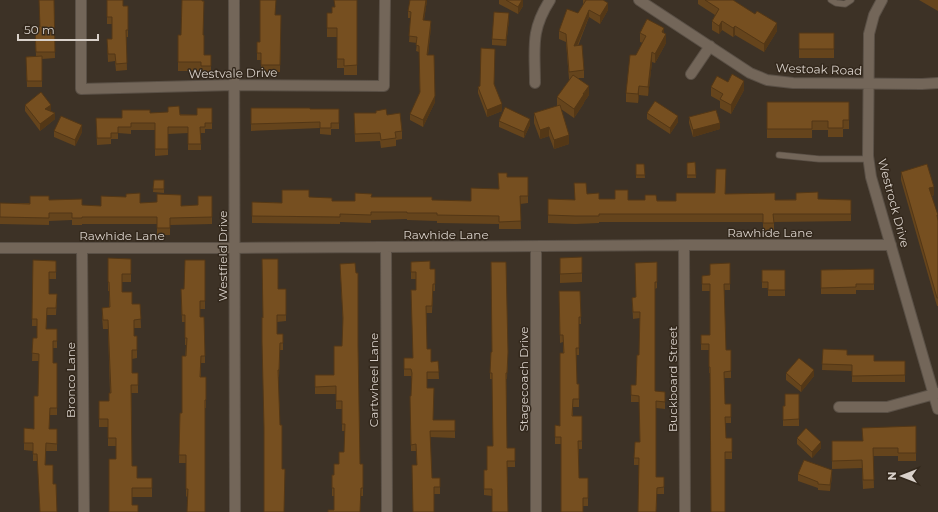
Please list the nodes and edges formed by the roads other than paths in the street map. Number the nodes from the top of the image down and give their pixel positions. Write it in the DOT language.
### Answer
graph roads {
  1 [pos="81,0"];
  2 [pos="234,0"];
  3 [pos="385,0"];
  4 [pos="550,0"];
  5 [pos="639,0"];
  6 [pos="831,0"];
  7 [pos="851,0"];
  8 [pos="882,0"];
  9 [pos="710,46"];
  10 [pos="691,74"];
  11 [pos="535,83"];
  12 [pos="938,83"];
  13 [pos="868,84"];
  14 [pos="234,85"];
  15 [pos="779,155"];
  16 [pos="868,159"];
  17 [pos="684,245"];
  18 [pos="891,245"];
  19 [pos="386,247"];
  20 [pos="536,247"];
  21 [pos="0,248"];
  22 [pos="82,248"];
  23 [pos="235,248"];
  24 [pos="936,394"];
  25 [pos="839,407"];
  26 [pos="938,409"];
  27 [pos="84,512"];
  28 [pos="236,512"];
  29 [pos="387,512"];
  30 [pos="536,512"];
  31 [pos="685,512"];
  1 -- 14 [label="street, Westvale Drive"];
  2 -- 14 [label="street, Westfield Drive"];
  3 -- 14 [label="street, Westvale Drive"];
  4 -- 11 [label="street"];
  5 -- 9 [label="street, Westoak Road"];
  6 -- 7 [label="lane"];
  8 -- 13 [label="street, Westrock Drive"];
  9 -- 10 [label="street"];
  9 -- 13 [label="street, Westoak Road"];
  12 -- 13 [label="street, Westoak Road"];
  13 -- 16 [label="street, Westrock Drive"];
  14 -- 23 [label="street, Westfield Drive"];
  15 -- 16 [label="lane"];
  16 -- 18 [label="street, Westrock Drive"];
  17 -- 18 [label="street, Rawhide Lane"];
  17 -- 20 [label="street, Rawhide Lane"];
  17 -- 31 [label="street, Buckboard Street"];
  18 -- 24 [label="street, Westrock Drive"];
  19 -- 20 [label="street, Rawhide Lane"];
  19 -- 23 [label="street, Rawhide Lane"];
  19 -- 29 [label="street, Cartwheel Lane"];
  20 -- 30 [label="street, Stagecoach Drive"];
  21 -- 22 [label="street, Rawhide Lane"];
  22 -- 23 [label="street, Rawhide Lane"];
  22 -- 27 [label="street, Bronco Lane"];
  23 -- 28 [label="street, Westfield Drive"];
  24 -- 25 [label="street"];
  24 -- 26 [label="street, Westrock Drive"];
}
